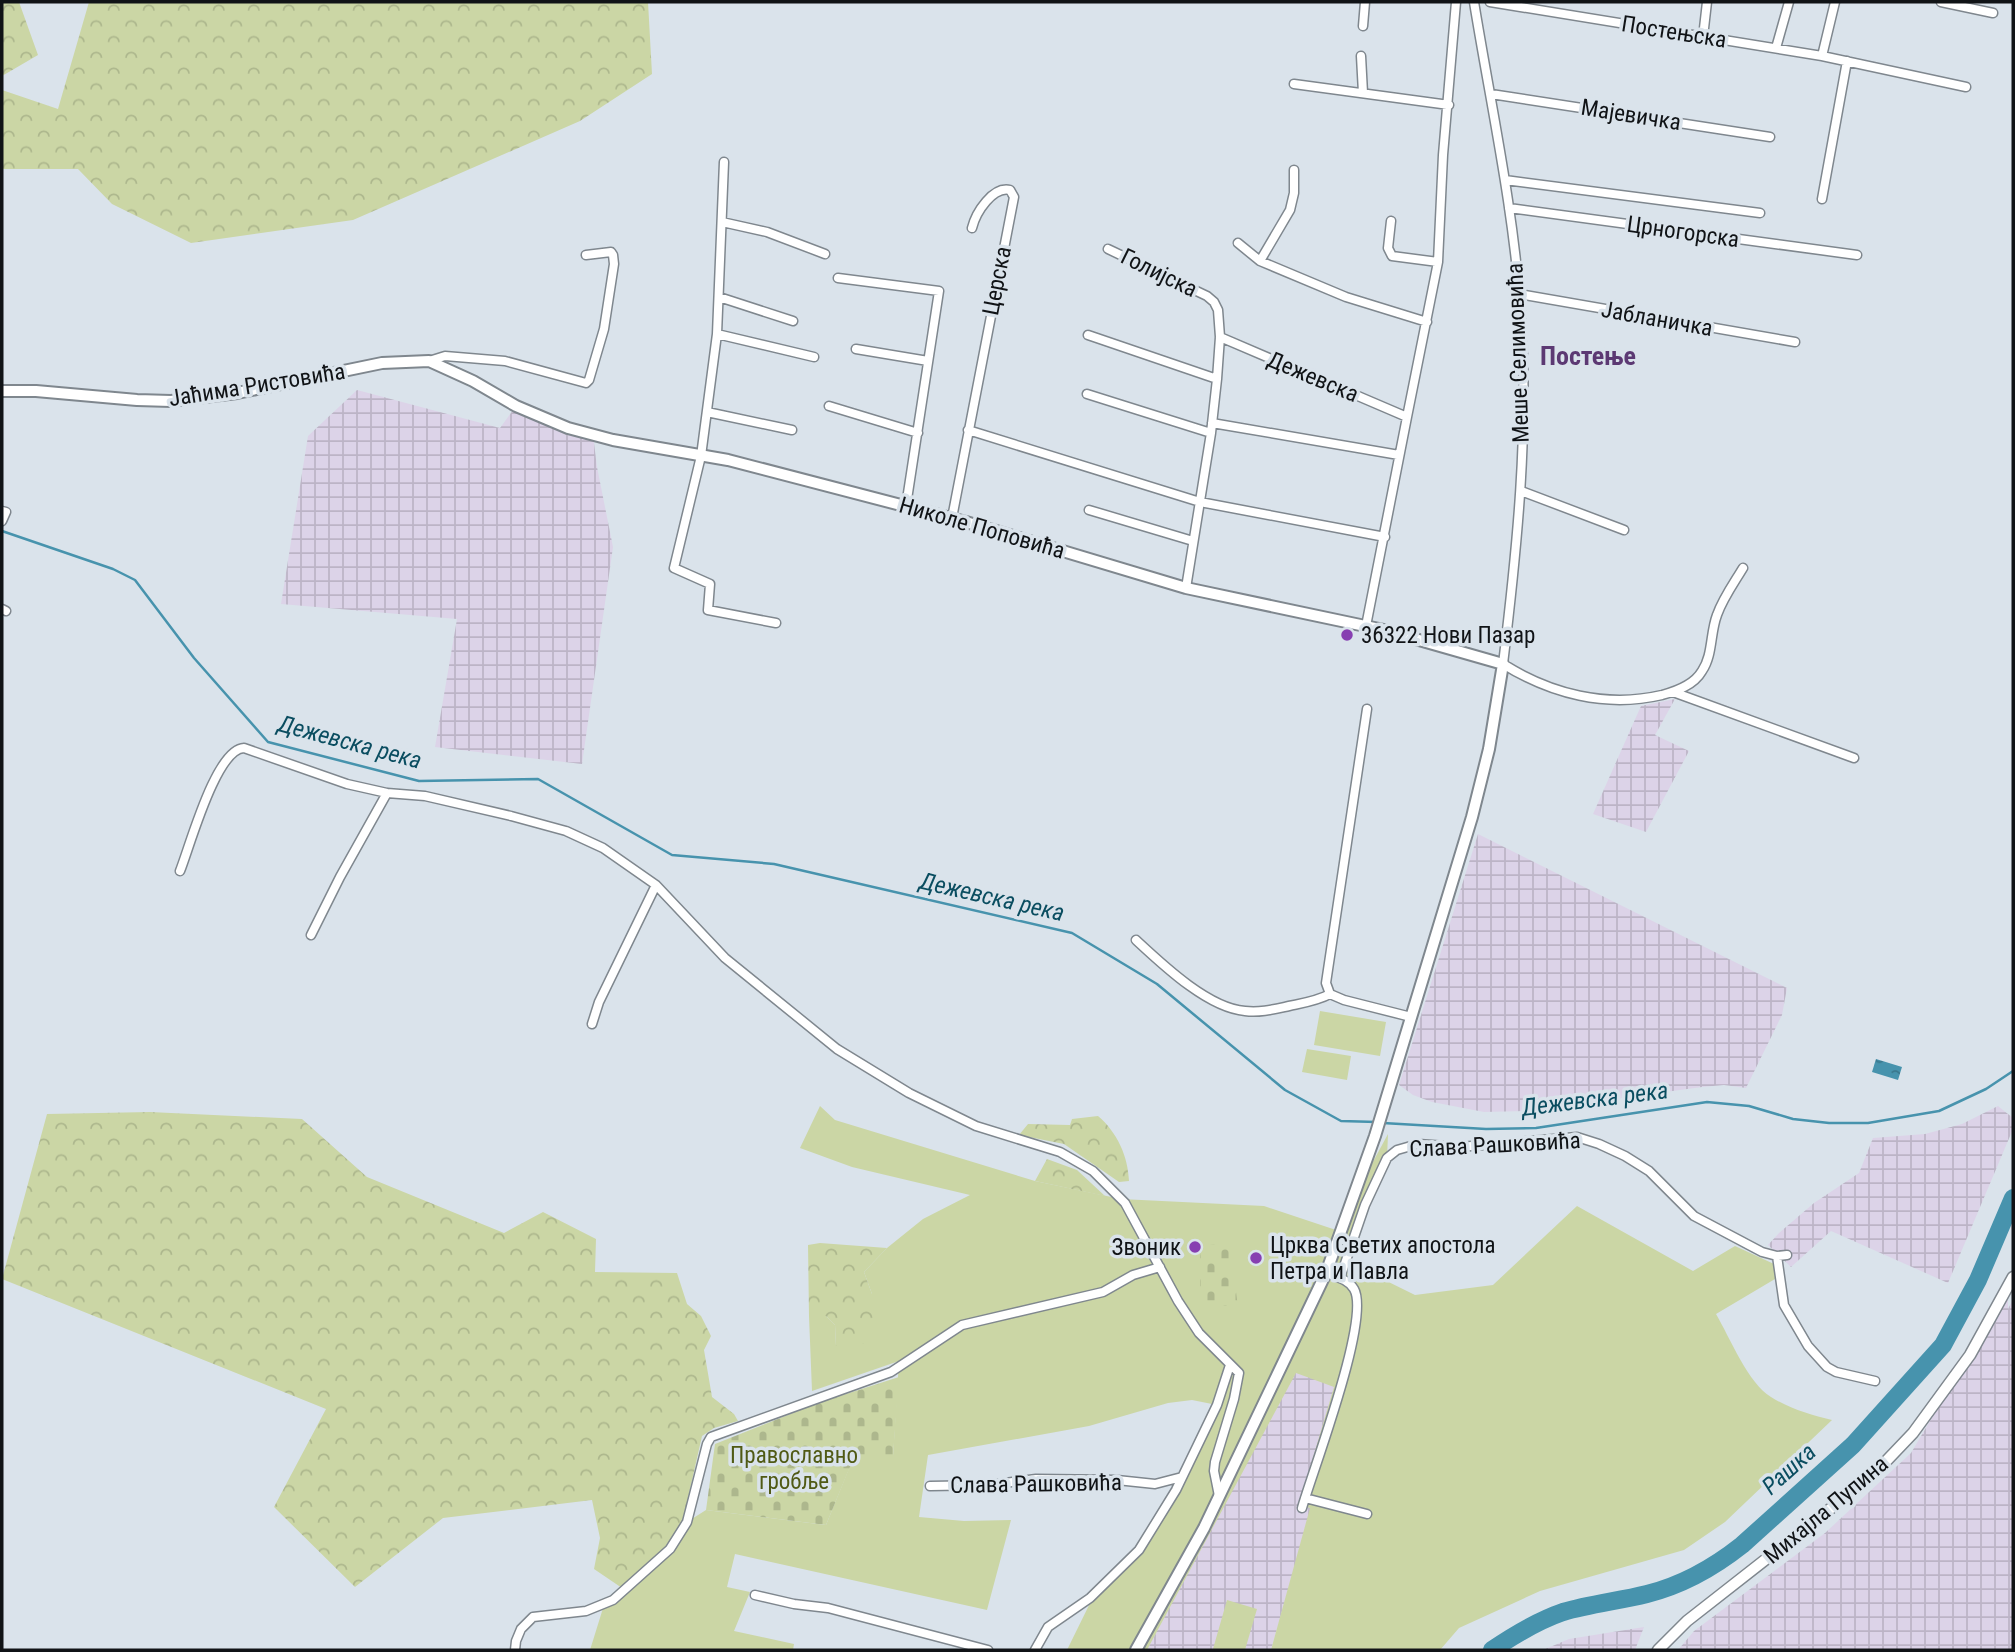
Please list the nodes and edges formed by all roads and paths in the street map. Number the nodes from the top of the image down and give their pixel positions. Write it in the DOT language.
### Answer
graph roads {
  1 [pos="1365,2"];
  2 [pos="1456,2"];
  3 [pos="1474,2"];
  4 [pos="1490,2"];
  5 [pos="1707,2"];
  6 [pos="1789,2"];
  7 [pos="1835,2"];
  8 [pos="1941,2"];
  9 [pos="1993,13"];
  10 [pos="1363,26"];
  11 [pos="1703,37"];
  12 [pos="1776,48"];
  13 [pos="1822,55"];
  14 [pos="1361,56"];
  15 [pos="1847,61"];
  16 [pos="1294,85"];
  17 [pos="1966,87"];
  18 [pos="1363,93"];
  19 [pos="1491,94"];
  20 [pos="1449,105"];
  21 [pos="1770,136"];
  22 [pos="723,162"];
  23 [pos="1294,170"];
  24 [pos="1505,180"];
  25 [pos="1822,200"];
  26 [pos="1509,208"];
  27 [pos="1760,213"];
  28 [pos="722,222"];
  29 [pos="1391,222"];
  30 [pos="972,228"];
  31 [pos="1238,243"];
  32 [pos="1108,249"];
  33 [pos="825,254"];
  34 [pos="586,255"];
  35 [pos="1857,255"];
  36 [pos="1260,261"];
  37 [pos="1438,262"];
  38 [pos="838,278"];
  39 [pos="1519,294"];
  40 [pos="719,297"];
  41 [pos="793,321"];
  42 [pos="1427,322"];
  43 [pos="717,334"];
  44 [pos="1088,335"];
  45 [pos="1220,337"];
  46 [pos="1795,342"];
  47 [pos="856,349"];
  48 [pos="814,357"];
  49 [pos="928,360"];
  50 [pos="429,361"];
  51 [pos="1217,379"];
  52 [pos="2,391"];
  53 [pos="1087,394"];
  54 [pos="829,406"];
  55 [pos="707,412"];
  56 [pos="1407,417"];
  57 [pos="1212,423"];
  58 [pos="792,429"];
  59 [pos="968,430"];
  60 [pos="918,433"];
  61 [pos="1211,433"];
  62 [pos="1399,455"];
  63 [pos="701,456"];
  64 [pos="1521,491"];
  65 [pos="1200,502"];
  66 [pos="906,506"];
  67 [pos="1089,510"];
  68 [pos="2,511"];
  69 [pos="952,518"];
  70 [pos="2,521"];
  71 [pos="1624,530"];
  72 [pos="1385,537"];
  73 [pos="1194,541"];
  74 [pos="1743,568"];
  75 [pos="1186,588"];
  76 [pos="776,624"];
  77 [pos="1366,626"];
  78 [pos="1503,664"];
  79 [pos="1673,692"];
  80 [pos="1367,709"];
  81 [pos="1854,758"];
  82 [pos="387,793"];
  83 [pos="180,871"];
  84 [pos="656,886"];
  85 [pos="311,935"];
  86 [pos="1136,940"];
  87 [pos="1331,994"];
  88 [pos="1411,1017"];
  89 [pos="593,1024"];
  90 [pos="1389,1092"];
  91 [pos="1787,1255"];
  92 [pos="1777,1256"];
  93 [pos="1160,1267"];
  94 [pos="1326,1273"];
  95 [pos="2013,1277"];
  96 [pos="1340,1278"];
  97 [pos="1230,1365"];
  98 [pos="1875,1381"];
  99 [pos="1182,1477"];
  100 [pos="930,1486"];
  101 [pos="1219,1496"];
  102 [pos="1305,1499"];
  103 [pos="1302,1508"];
  104 [pos="1367,1514"];
  105 [pos="755,1595"];
  106 [pos="515,1650"];
  107 [pos="988,1650"];
  108 [pos="1035,1650"];
  109 [pos="1136,1650"];
  110 [pos="1658,1650"];
  1 -- 10 [label="street"];
  2 -- 20 [label="street"];
  3 -- 19 [label="street, Меше Селимовића"];
  4 -- 11 [label="street, Постењска"];
  5 -- 11 [label="street"];
  6 -- 12 [label="street"];
  7 -- 13 [label="street"];
  8 -- 9 [label="street"];
  11 -- 12 [label="street, Постењска"];
  12 -- 13 [label="street, Постењска"];
  13 -- 15 [label="street, Постењска"];
  14 -- 18 [label="street"];
  15 -- 17 [label="street, Постењска"];
  15 -- 25 [label="street"];
  16 -- 18 [label="street"];
  18 -- 20 [label="street"];
  19 -- 21 [label="street, Мајевичка"];
  19 -- 24 [label="street, Меше Селимовића"];
  20 -- 37 [label="street"];
  22 -- 28 [label="street"];
  23 -- 36 [label="street"];
  24 -- 26 [label="street, Меше Селимовића"];
  24 -- 27 [label="street"];
  26 -- 35 [label="street, Црногорска"];
  26 -- 39 [label="street, Меше Селимовића"];
  28 -- 33 [label="street"];
  28 -- 40 [label="street"];
  29 -- 37 [label="street"];
  30 -- 59 [label="street, Церска"];
  31 -- 36 [label="street"];
  32 -- 45 [label="street, Голијска"];
  34 -- 50 [label="street, Јаћима Ристовића"];
  36 -- 42 [label="street"];
  37 -- 42 [label="street"];
  38 -- 49 [label="street"];
  39 -- 46 [label="street, Јабланичка"];
  39 -- 64 [label="street, Меше Селимовића"];
  40 -- 41 [label="street"];
  40 -- 43 [label="street"];
  42 -- 56 [label="street"];
  43 -- 48 [label="street"];
  43 -- 55 [label="street"];
  44 -- 51 [label="street"];
  45 -- 51 [label="street, Голијска"];
  45 -- 56 [label="street, Дежевска"];
  47 -- 49 [label="street"];
  49 -- 60 [label="street"];
  50 -- 52 [label="main road, Јаћима Ристовића"];
  50 -- 63 [label="main road, Јаћима Ристовића"];
  51 -- 57 [label="street, Голијска"];
  53 -- 61 [label="street"];
  54 -- 60 [label="street"];
  55 -- 58 [label="street"];
  55 -- 63 [label="street"];
  56 -- 62 [label="street"];
  57 -- 61 [label="street, Голијска"];
  57 -- 62 [label="street"];
  59 -- 65 [label="street"];
  59 -- 69 [label="street, Церска"];
  60 -- 66 [label="street"];
  61 -- 65 [label="street, Голијска"];
  62 -- 72 [label="street"];
  63 -- 66 [label="main road, Николе Поповића"];
  63 -- 76 [label="street"];
  64 -- 71 [label="street"];
  64 -- 78 [label="street, Меше Селимовића"];
  65 -- 72 [label="street"];
  65 -- 73 [label="street, Голијска"];
  66 -- 69 [label="main road, Николе Поповића"];
  67 -- 73 [label="street"];
  68 -- 70 [label="street"];
  69 -- 75 [label="main road, Николе Поповића"];
  72 -- 77 [label="street"];
  73 -- 75 [label="street, Голијска"];
  74 -- 79 [label="street"];
  75 -- 77 [label="main road, Николе Поповића"];
  77 -- 78 [label="main road, Николе Поповића"];
  78 -- 79 [label="street"];
  78 -- 88 [label="main road, Меше Селимовића"];
  79 -- 81 [label="street"];
  80 -- 87 [label="street"];
  82 -- 83 [label="street"];
  82 -- 84 [label="street"];
  82 -- 85 [label="street"];
  84 -- 89 [label="street"];
  84 -- 93 [label="street"];
  86 -- 87 [label="street"];
  87 -- 88 [label="street"];
  88 -- 90 [label="main road, Меше Селимовића"];
  90 -- 94 [label="main road, Слава Рашковића"];
  91 -- 92 [label="street, Слава Рашковића"];
  92 -- 96 [label="street, Слава Рашковића"];
  92 -- 98 [label="street"];
  93 -- 97 [label="street"];
  93 -- 106 [label="street"];
  94 -- 96 [label="street"];
  94 -- 101 [label="main road, Слава Рашковића"];
  95 -- 110 [label="street, Михајла Пупина"];
  96 -- 102 [label="street"];
  97 -- 99 [label="street"];
  97 -- 101 [label="street"];
  99 -- 100 [label="street, Слава Рашковића"];
  99 -- 108 [label="street"];
  101 -- 109 [label="main road, Слава Рашковића"];
  102 -- 103 [label="street"];
  102 -- 104 [label="street"];
  105 -- 107 [label="street"];
}
